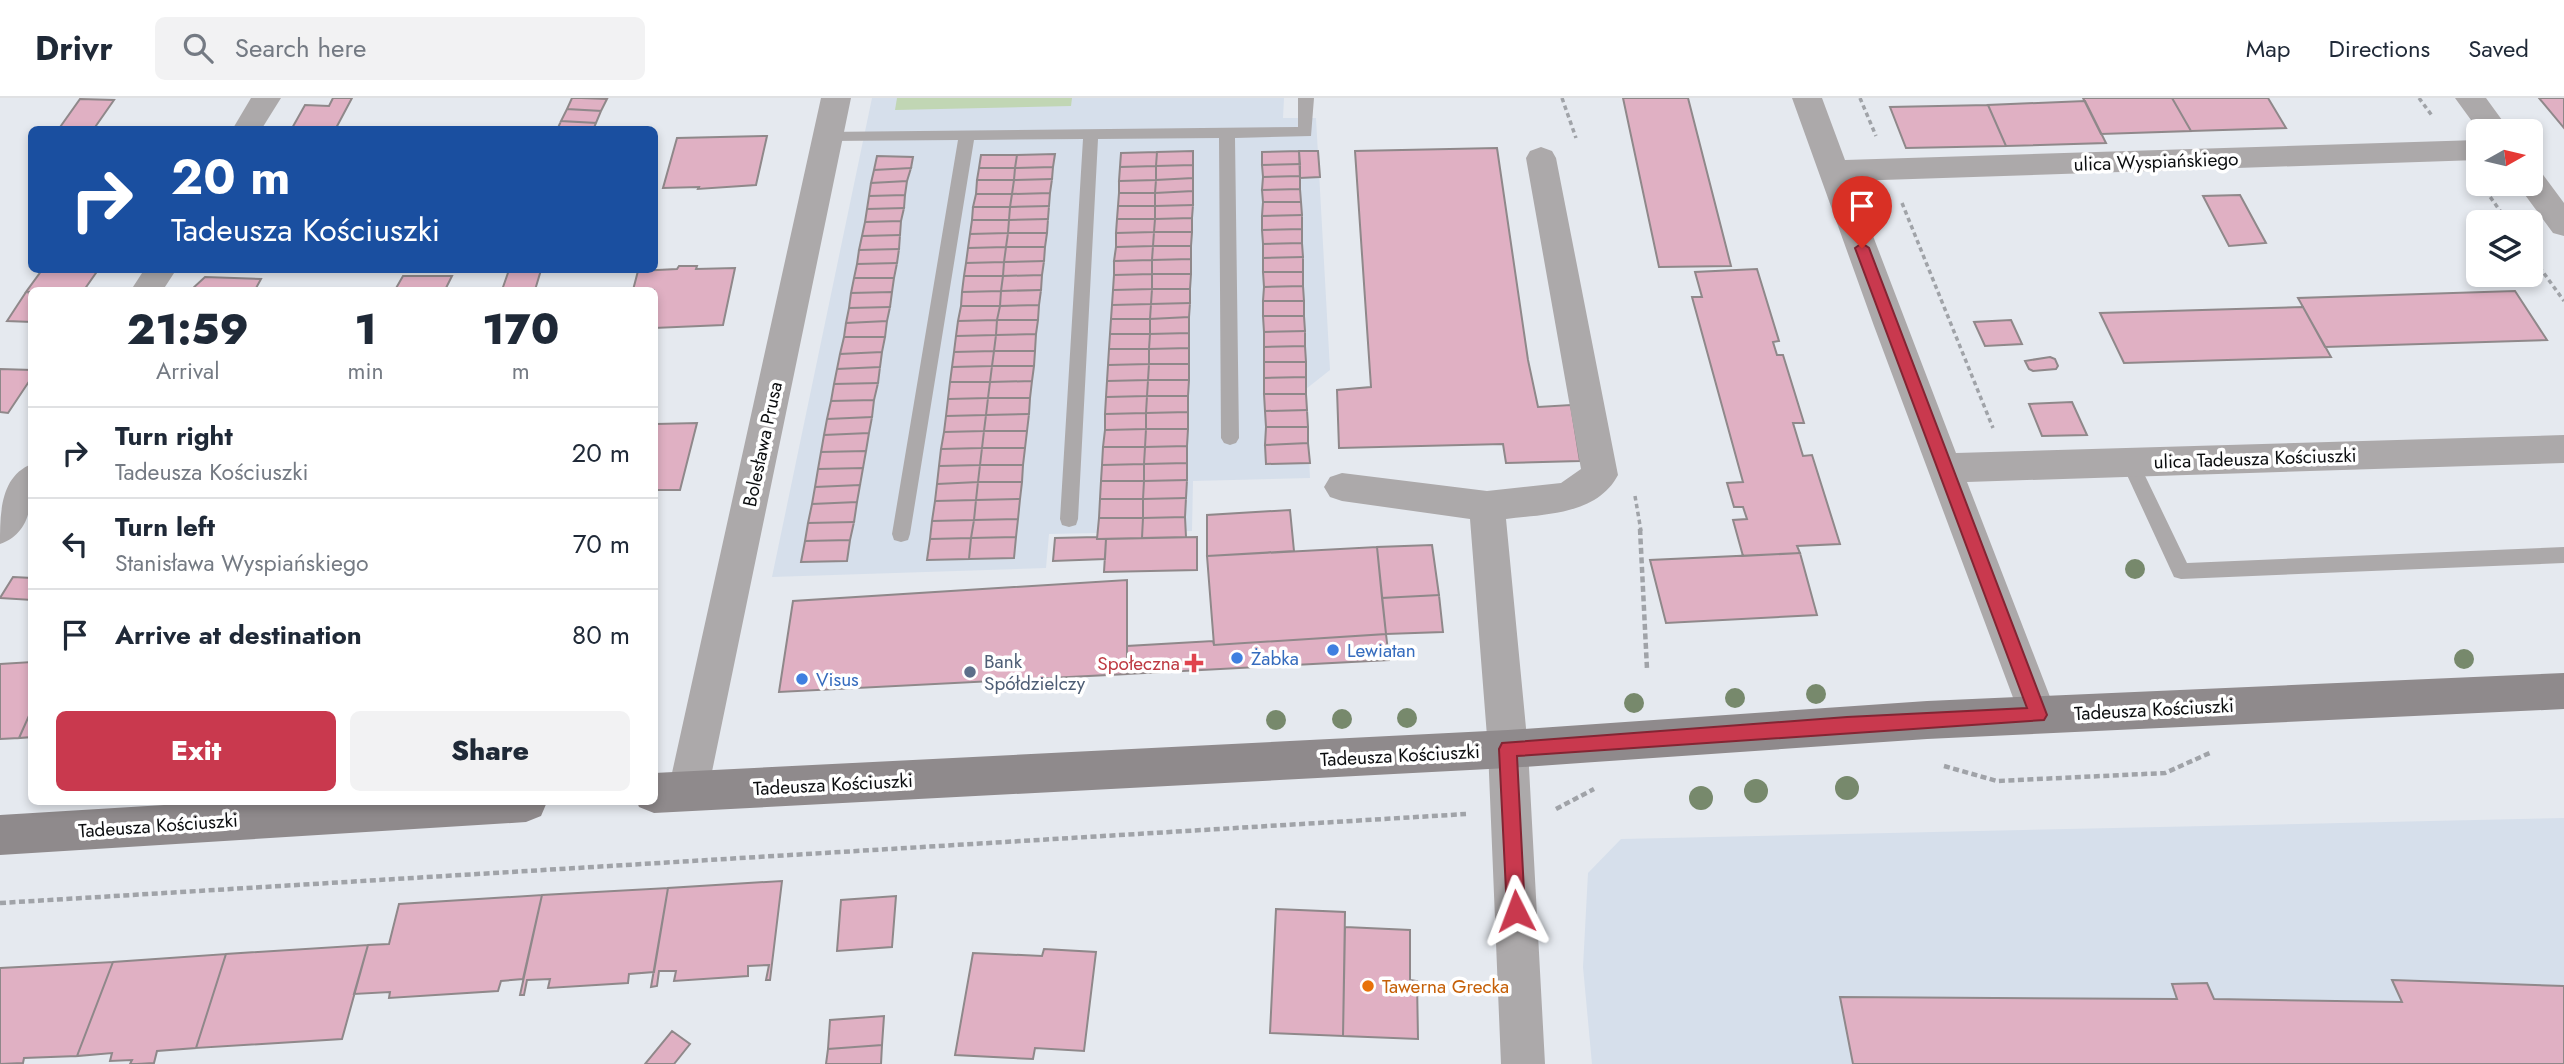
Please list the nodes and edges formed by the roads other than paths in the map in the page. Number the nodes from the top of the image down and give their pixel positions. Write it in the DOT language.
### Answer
graph roads {
  1 [pos="266,98"];
  2 [pos="836,98"];
  3 [pos="1306,98"];
  4 [pos="1807,98"];
  5 [pos="2470,98"];
  6 [pos="2486,119"];
  7 [pos="248,126"];
  8 [pos="1227,133"];
  9 [pos="1091,134"];
  10 [pos="967,135"];
  11 [pos="827,136"];
  12 [pos="2466,150"];
  13 [pos="1541,159"];
  14 [pos="1835,171"];
  15 [pos="2542,196"];
  16 [pos="2564,225"];
  17 [pos="1230,438"];
  18 [pos="2562,453"];
  19 [pos="2130,462"];
  20 [pos="1945,468"];
  21 [pos="28,484"];
  22 [pos="1342,487"];
  23 [pos="1487,506"];
  24 [pos="1069,519"];
  25 [pos="0,528"];
  26 [pos="901,534"];
  27 [pos="2564,555"];
  28 [pos="2564,691"];
  29 [pos="2038,715"];
  30 [pos="1508,749"];
  31 [pos="671,792"];
  32 [pos="478,805"];
  33 [pos="0,835"];
  34 [pos="1523,1064"];
  1 -- 7 [label="street"];
  2 -- 11 [label="street, Bolesława Prusa"];
  3 -- 8 [label="lane"];
  4 -- 14 [label="street"];
  5 -- 6 [label="street"];
  8 -- 9 [label="lane"];
  8 -- 17 [label="lane"];
  9 -- 10 [label="lane"];
  9 -- 24 [label="lane"];
  10 -- 11 [label="lane"];
  10 -- 26 [label="lane"];
  11 -- 31 [label="street, Bolesława Prusa"];
  12 -- 14 [label="street, ulica Wyspiańskiego"];
  13 -- 23 [label="street"];
  14 -- 20 [label="street"];
  15 -- 16 [label="street"];
  18 -- 19 [label="street, ulica Tadeusza Kościuszki"];
  19 -- 20 [label="street, ulica Tadeusza Kościuszki"];
  19 -- 27 [label="lane"];
  20 -- 29 [label="street"];
  21 -- 25 [label="street"];
  22 -- 23 [label="street"];
  23 -- 30 [label="street"];
  28 -- 29 [label="street, Tadeusza Kościuszki"];
  29 -- 30 [label="street, Tadeusza Kościuszki"];
  30 -- 31 [label="street, Tadeusza Kościuszki"];
  30 -- 34 [label="street"];
  32 -- 33 [label="street, Tadeusza Kościuszki"];
}
